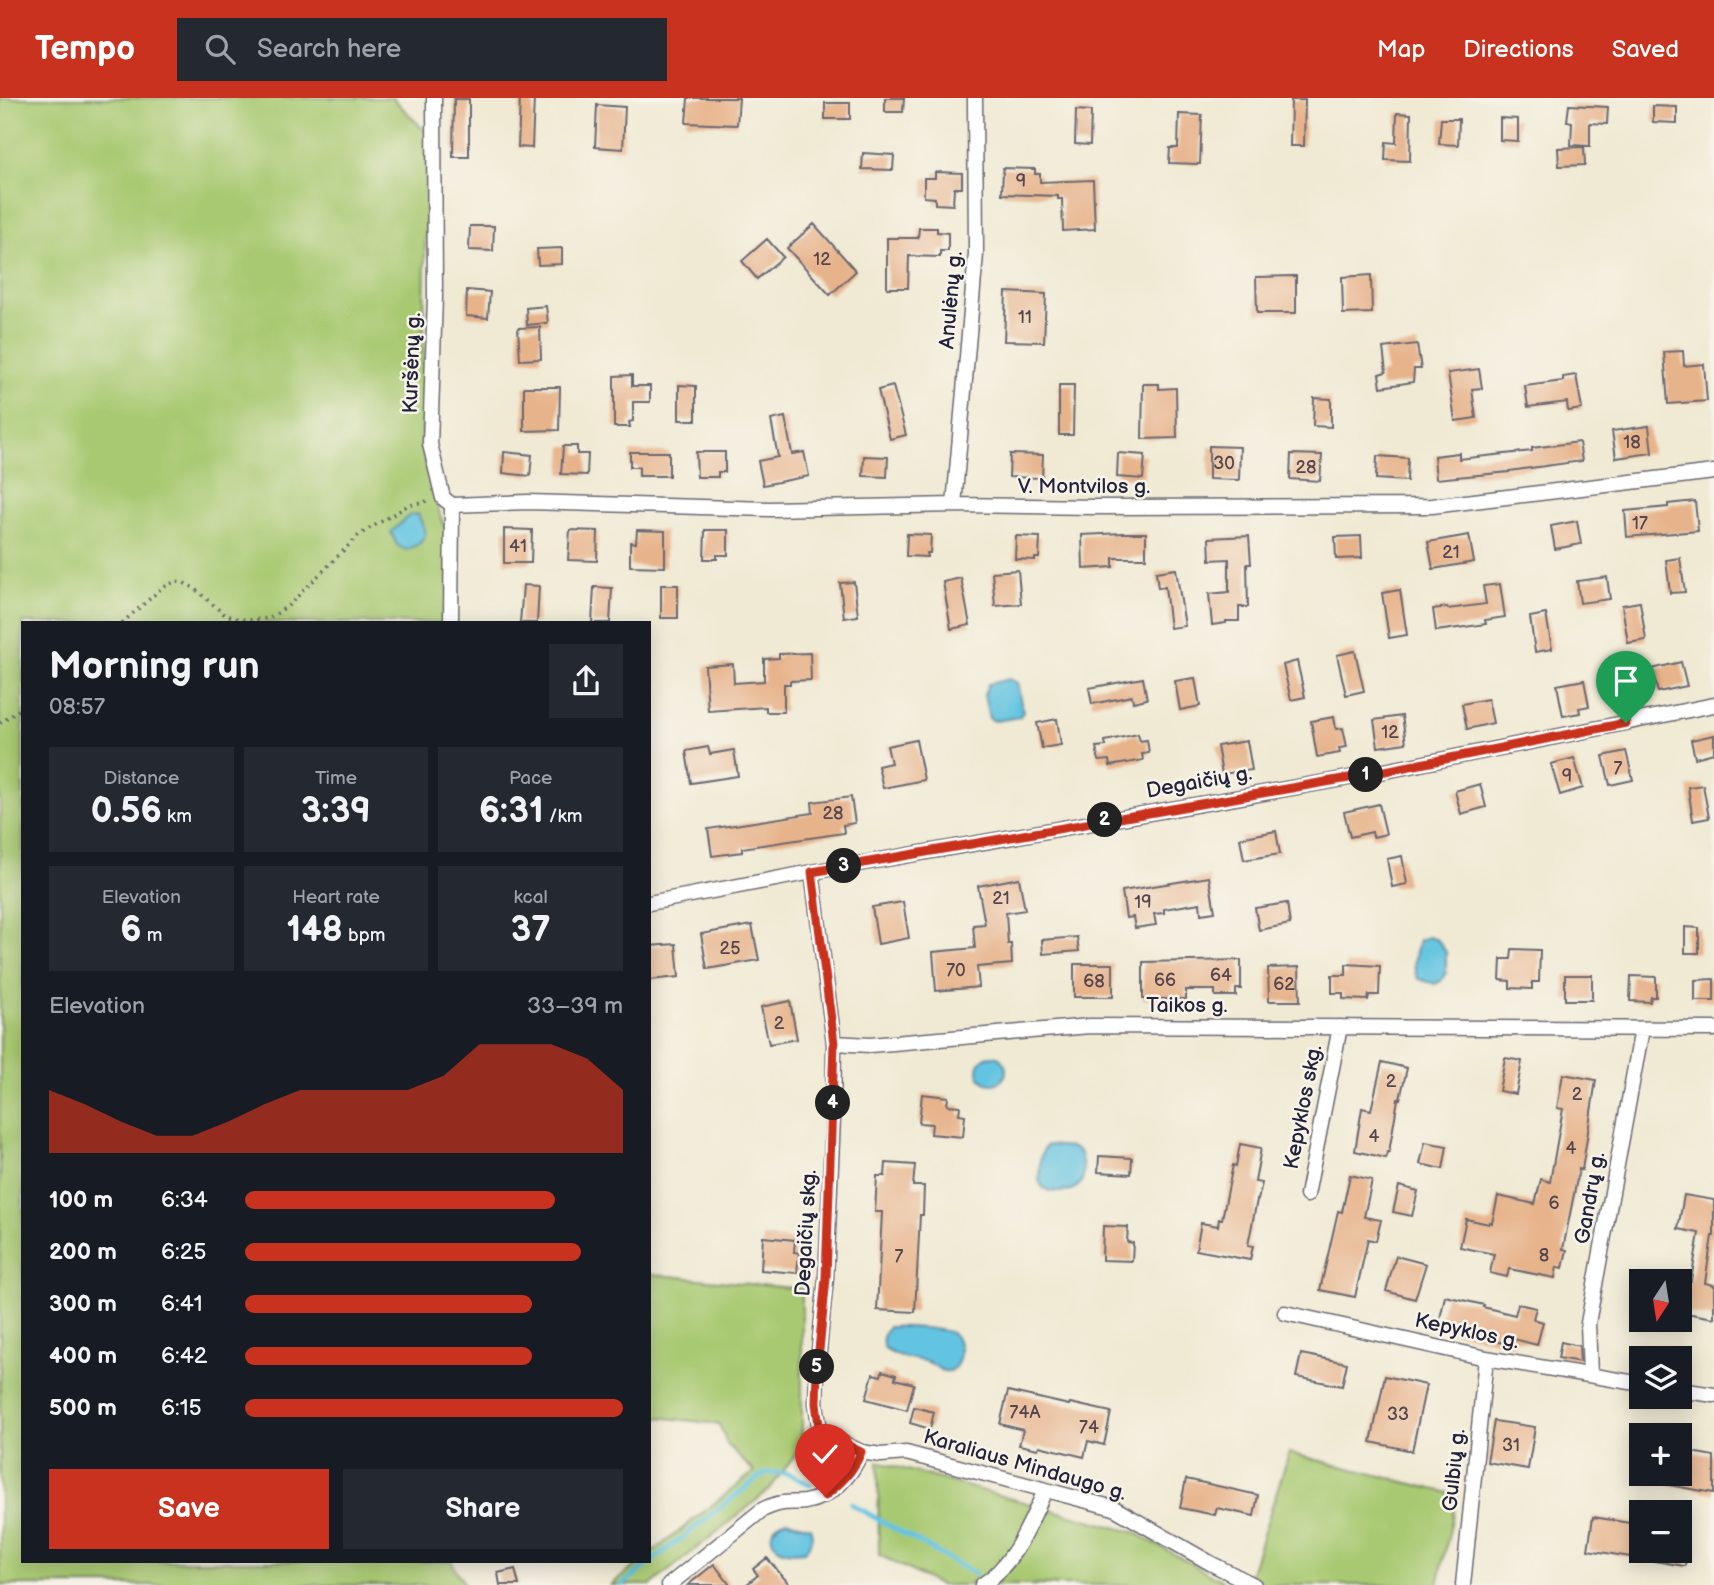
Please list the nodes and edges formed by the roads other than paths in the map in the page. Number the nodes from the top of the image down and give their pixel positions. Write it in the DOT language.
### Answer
graph roads {
  1 [pos="434,98"];
  2 [pos="975,98"];
  3 [pos="1714,472"];
  4 [pos="447,501"];
  5 [pos="954,505"];
  6 [pos="451,621"];
  7 [pos="1714,705"];
  8 [pos="812,872"];
  9 [pos="651,902"];
  10 [pos="1340,1027"];
  11 [pos="1643,1028"];
  12 [pos="1714,1028"];
  13 [pos="834,1043"];
  14 [pos="1307,1195"];
  15 [pos="1285,1313"];
  16 [pos="1486,1359"];
  17 [pos="1590,1376"];
  18 [pos="1629,1382"];
  19 [pos="1692,1392"];
  20 [pos="1714,1395"];
  21 [pos="819,1426"];
  22 [pos="861,1452"];
  23 [pos="1045,1491"];
  24 [pos="669,1585"];
  25 [pos="982,1585"];
  26 [pos="1254,1585"];
  27 [pos="1463,1585"];
  1 -- 4 [label="street, Kuršėnų g."];
  2 -- 5 [label="street, Anulėnų g."];
  3 -- 5 [label="street, V. Montvilos g."];
  4 -- 5 [label="street, V. Montvilos g."];
  4 -- 6 [label="street, Kuršėnų g."];
  7 -- 8 [label="street, Degaičių g."];
  8 -- 9 [label="street, Degaičių g."];
  8 -- 13 [label="street"];
  10 -- 11 [label="street, Taikos g."];
  10 -- 13 [label="street, Taikos g."];
  10 -- 14 [label="street, Kepyklos skg."];
  11 -- 12 [label="street, Taikos g."];
  11 -- 17 [label="street, Gandrų g."];
  13 -- 21 [label="street, Degaičių skg."];
  15 -- 16 [label="street, Kepyklos g."];
  16 -- 17 [label="street, Kepyklos g."];
  16 -- 27 [label="street, Gulbių g."];
  17 -- 18 [label="street, Kepyklos g."];
  19 -- 20 [label="street"];
  21 -- 22 [label="street, Karaliaus Mindaugo g."];
  22 -- 23 [label="street, Karaliaus Mindaugo g."];
  22 -- 24 [label="street"];
  23 -- 25 [label="street"];
  23 -- 26 [label="street, Karaliaus Mindaugo g."];
}
